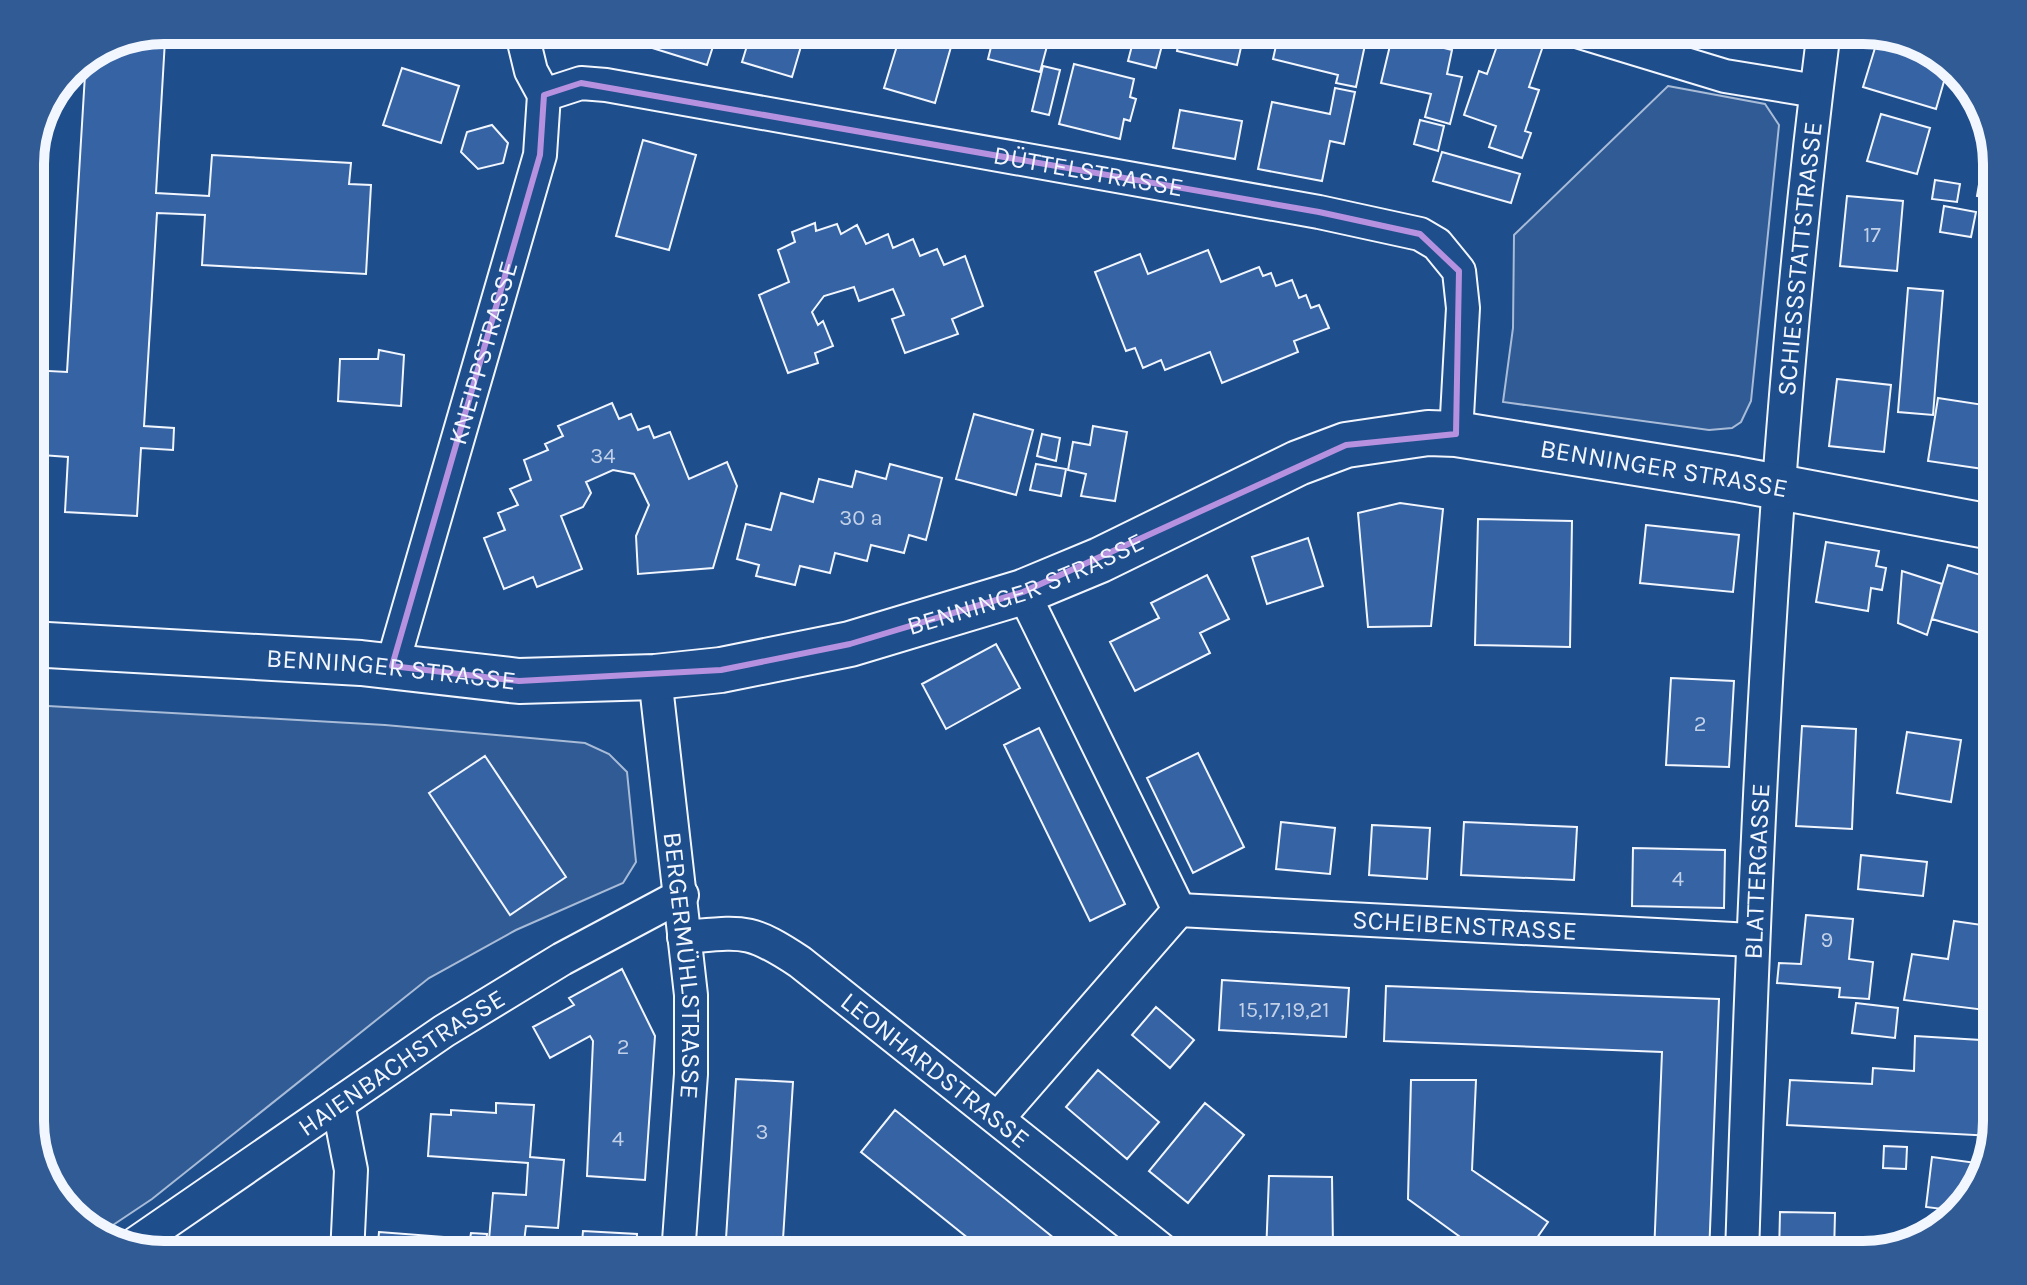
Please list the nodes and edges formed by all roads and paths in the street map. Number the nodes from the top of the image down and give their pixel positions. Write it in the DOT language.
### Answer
graph roads {
  1 [pos="524,44"];
  2 [pos="1620,44"];
  3 [pos="1822,44"];
  4 [pos="1816,91"];
  5 [pos="544,95"];
  6 [pos="1456,434"];
  7 [pos="1778,487"];
  8 [pos="1983,525"];
  9 [pos="1023,592"];
  10 [pos="44,645"];
  11 [pos="392,666"];
  12 [pos="655,677"];
  13 [pos="682,895"];
  14 [pos="1179,910"];
  15 [pos="684,937"];
  16 [pos="1752,940"];
  17 [pos="338,1104"];
  18 [pos="998,1118"];
  19 [pos="142,1239"];
  20 [pos="348,1241"];
  21 [pos="679,1241"];
  22 [pos="1151,1241"];
  23 [pos="1742,1241"];
  1 -- 5 [label="street, KNEIPPSTRASSE"];
  2 -- 4 [label="street"];
  3 -- 4 [label="street, SCHIESSSTATTSTRASSE"];
  4 -- 7 [label="street, SCHIESSSTATTSTRASSE"];
  5 -- 6 [label="street, DÜTTELSTRASSE"];
  5 -- 11 [label="street, KNEIPPSTRASSE"];
  6 -- 7 [label="street, BENNINGER STRASSE"];
  6 -- 9 [label="street, BENNINGER STRASSE"];
  7 -- 8 [label="street, BENNINGER STRASSE"];
  7 -- 16 [label="street, BLATTERGASSE"];
  9 -- 12 [label="street, BENNINGER STRASSE"];
  9 -- 14 [label="street"];
  10 -- 11 [label="street, BENNINGER STRASSE"];
  11 -- 12 [label="street, BENNINGER STRASSE"];
  12 -- 13 [label="street, BERGERMÜHLSTRASSE"];
  13 -- 15 [label="street, BERGERMÜHLSTRASSE"];
  13 -- 17 [label="street, HAIENBACHSTRASSE"];
  14 -- 16 [label="street, SCHEIBENSTRASSE"];
  14 -- 18 [label="street"];
  15 -- 18 [label="street, LEONHARDSTRASSE"];
  15 -- 21 [label="street, BERGERMÜHLSTRASSE"];
  16 -- 23 [label="street, BLATTERGASSE"];
  17 -- 19 [label="street, HAIENBACHSTRASSE"];
  17 -- 20 [label="street"];
  18 -- 22 [label="street, LEONHARDSTRASSE"];
}
